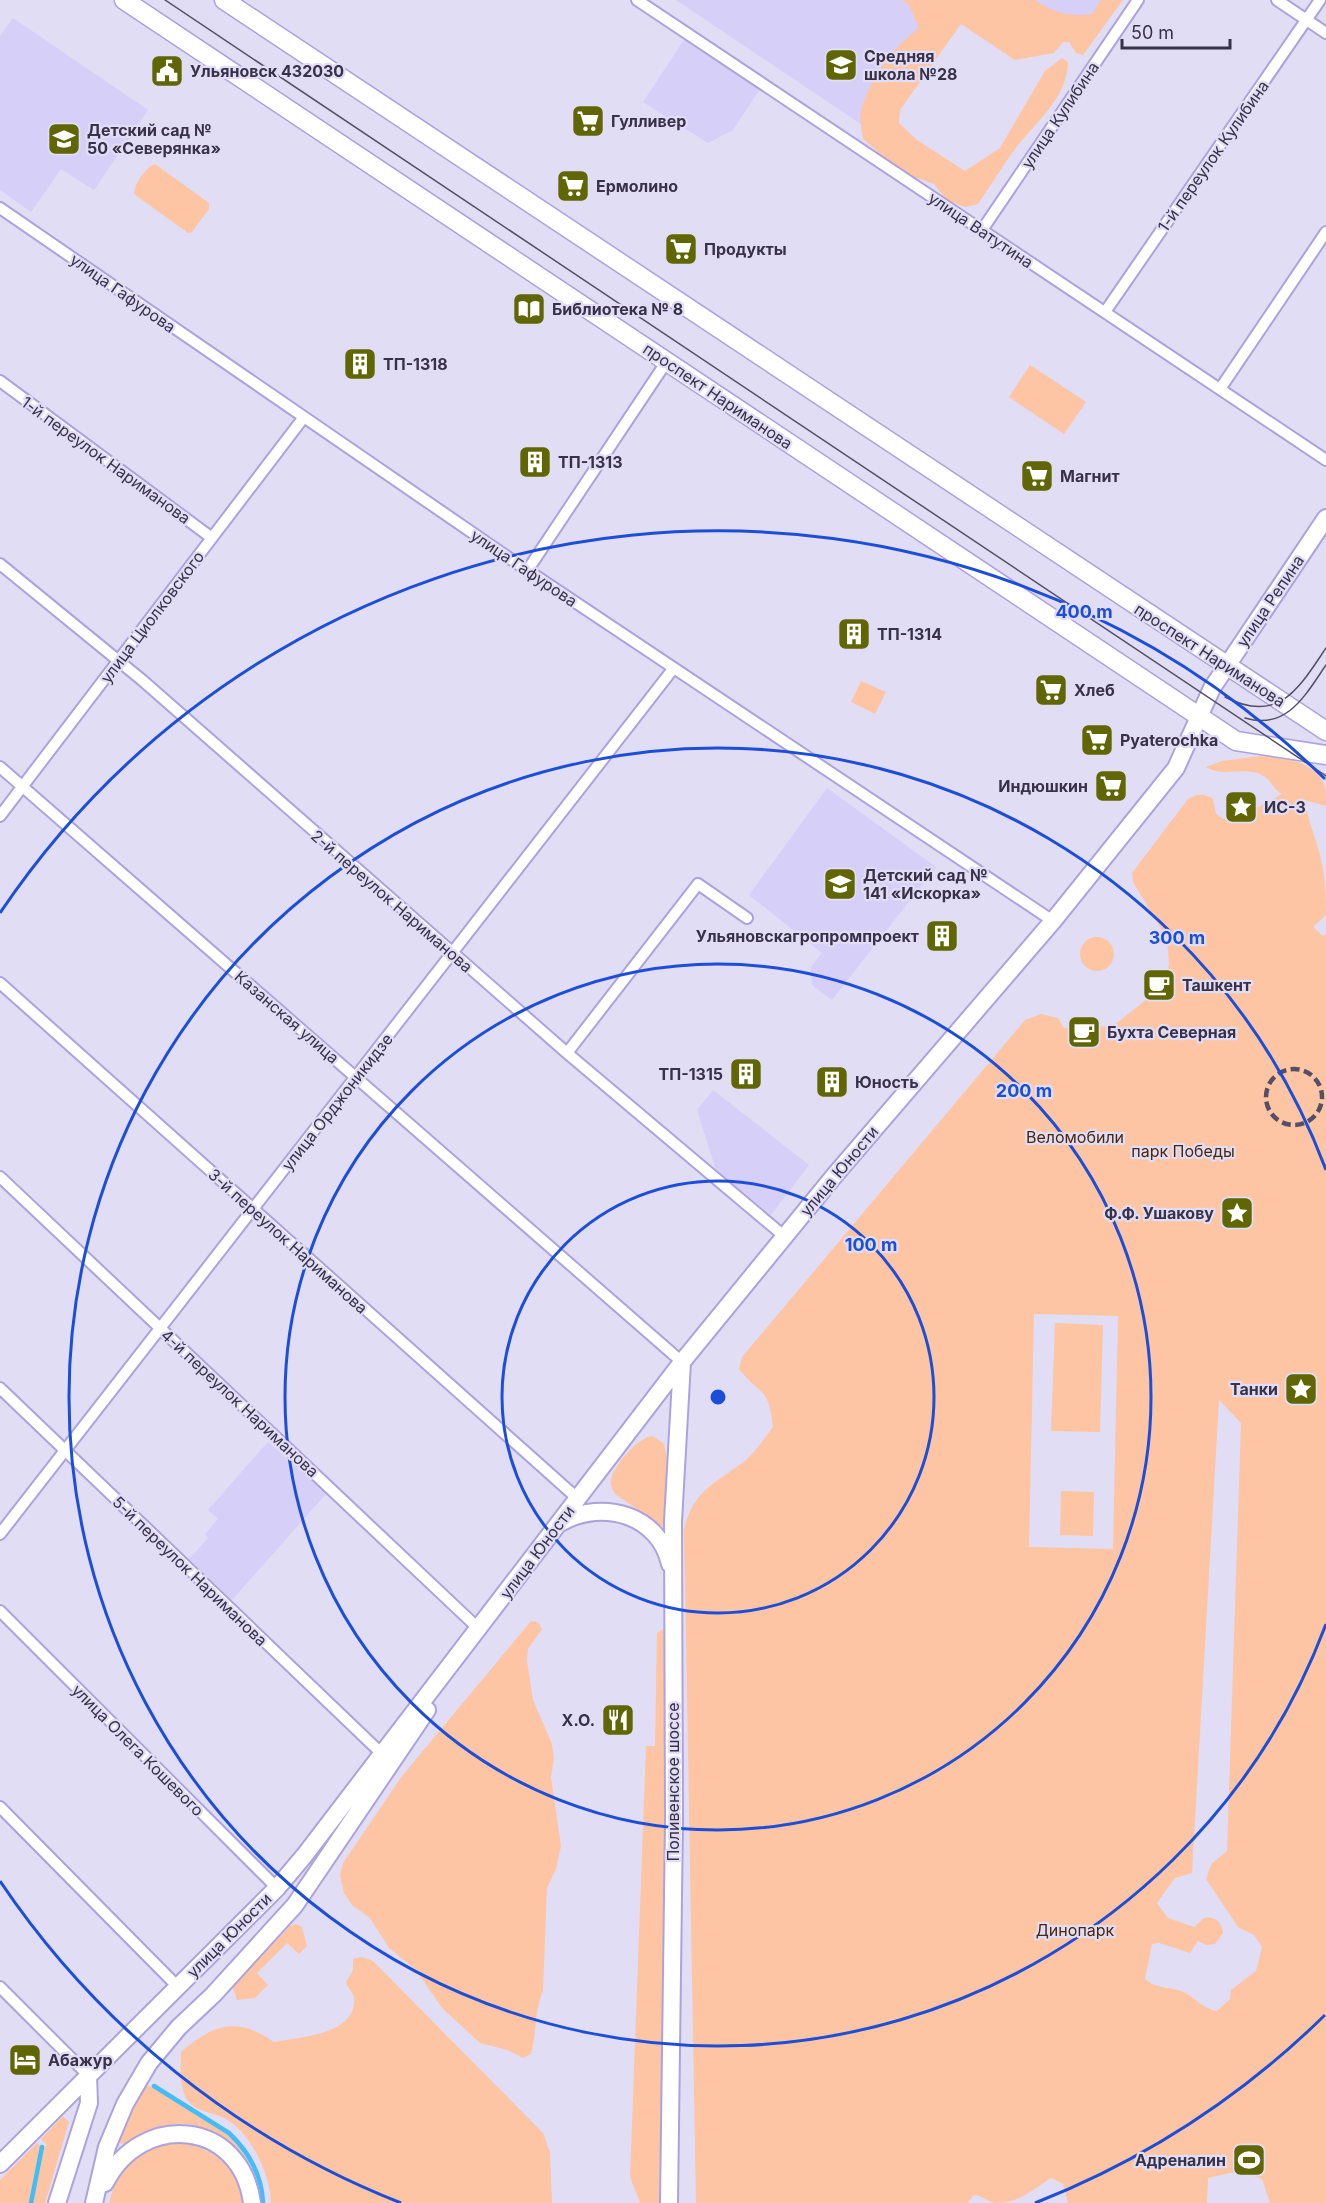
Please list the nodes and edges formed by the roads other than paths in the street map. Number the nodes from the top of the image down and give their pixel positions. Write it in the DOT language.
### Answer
graph roads {
  1 [pos="124,0"];
  2 [pos="224,0"];
  3 [pos="637,0"];
  4 [pos="1138,0"];
  5 [pos="1277,0"];
  6 [pos="1320,0"];
  7 [pos="1307,20"];
  8 [pos="1326,33"];
  9 [pos="0,208"];
  10 [pos="982,230"];
  11 [pos="1326,232"];
  12 [pos="1105,312"];
  13 [pos="667,361"];
  14 [pos="0,381"];
  15 [pos="1220,389"];
  16 [pos="304,417"];
  17 [pos="1326,460"];
  18 [pos="1326,518"];
  19 [pos="212,538"];
  20 [pos="0,564"];
  21 [pos="527,571"];
  22 [pos="119,661"];
  23 [pos="1227,666"];
  24 [pos="674,669"];
  25 [pos="1198,716"];
  26 [pos="1326,731"];
  27 [pos="1326,755"];
  28 [pos="0,767"];
  29 [pos="23,786"];
  30 [pos="0,816"];
  31 [pos="747,918"];
  32 [pos="1053,921"];
  33 [pos="453,953"];
  34 [pos="0,983"];
  35 [pos="567,1053"];
  36 [pos="356,1077"];
  37 [pos="0,1177"];
  38 [pos="254,1209"];
  39 [pos="784,1236"];
  40 [pos="161,1329"];
  41 [pos="682,1362"];
  42 [pos="0,1388"];
  43 [pos="65,1452"];
  44 [pos="577,1498"];
  45 [pos="558,1524"];
  46 [pos="0,1534"];
  47 [pos="673,1573"];
  48 [pos="0,1611"];
  49 [pos="479,1629"];
  50 [pos="381,1753"];
  51 [pos="0,1807"];
  52 [pos="276,1888"];
  53 [pos="0,1987"];
  54 [pos="178,1987"];
  55 [pos="88,2075"];
  56 [pos="0,2164"];
  57 [pos="57,2203"];
  58 [pos="94,2203"];
  59 [pos="252,2203"];
  60 [pos="669,2203"];
  1 -- 13 [label="main road, проспект Нариманова"];
  2 -- 23 [label="main road, проспект Нариманова"];
  3 -- 10 [label="street, улица Ватутина"];
  4 -- 10 [label="street, улица Кулибина"];
  5 -- 7 [label="street"];
  6 -- 7 [label="street, 1-й переулок Кулибина"];
  7 -- 8 [label="street"];
  7 -- 12 [label="street, 1-й переулок Кулибина"];
  9 -- 16 [label="street, улица Гафурова"];
  10 -- 12 [label="street, улица Ватутина"];
  11 -- 15 [label="street"];
  12 -- 15 [label="street, улица Ватутина"];
  13 -- 21 [label="street"];
  13 -- 25 [label="main road, проспект Нариманова"];
  14 -- 19 [label="street, 1-й переулок Нариманова"];
  15 -- 17 [label="street, улица Ватутина"];
  16 -- 19 [label="street, улица Циолковского"];
  16 -- 21 [label="street, улица Гафурова"];
  18 -- 23 [label="main road, улица Репина"];
  19 -- 22 [label="street, улица Циолковского"];
  20 -- 22 [label="street, 2-й переулок Нариманова"];
  21 -- 24 [label="street, улица Гафурова"];
  22 -- 29 [label="street, улица Циолковского"];
  22 -- 33 [label="street, 2-й переулок Нариманова"];
  23 -- 25 [label="main road, улица Репина"];
  23 -- 26 [label="main road, проспект Нариманова"];
  24 -- 32 [label="street, улица Гафурова"];
  24 -- 33 [label="street, улица Орджоникидзе"];
  25 -- 27 [label="main road, проспект Нариманова"];
  25 -- 32 [label="main road, улица Юности"];
  28 -- 29 [label="street, Казанская улица"];
  29 -- 30 [label="street, улица Циолковского"];
  29 -- 36 [label="street, Казанская улица"];
  31 -- 35 [label="street"];
  32 -- 39 [label="main road, улица Юности"];
  33 -- 35 [label="street, 2-й переулок Нариманова"];
  33 -- 36 [label="street, улица Орджоникидзе"];
  34 -- 38 [label="street, 3-й переулок Нариманова"];
  35 -- 39 [label="street, 2-й переулок Нариманова"];
  36 -- 38 [label="street, улица Орджоникидзе"];
  36 -- 41 [label="street, Казанская улица"];
  37 -- 40 [label="street, 4-й переулок Нариманова"];
  38 -- 40 [label="street, улица Орджоникидзе"];
  38 -- 44 [label="street, 3-й переулок Нариманова"];
  39 -- 41 [label="main road, улица Юности"];
  40 -- 43 [label="street, улица Орджоникидзе"];
  40 -- 49 [label="street, 4-й переулок Нариманова"];
  41 -- 44 [label="main road, улица Юности"];
  41 -- 47 [label="main road, Поливенское шоссе"];
  42 -- 43 [label="street, 5-й переулок Нариманова"];
  43 -- 46 [label="street, улица Орджоникидзе"];
  43 -- 50 [label="street, 5-й переулок Нариманова"];
  44 -- 45 [label="main road, улица Юности"];
  45 -- 47 [label="main road"];
  45 -- 49 [label="main road, улица Юности"];
  47 -- 60 [label="main road, Поливенское шоссе"];
  48 -- 52 [label="street, улица Олега Кошевого"];
  49 -- 50 [label="main road, улица Юности"];
  49 -- 58 [label="main road, улица Юности"];
  50 -- 52 [label="main road, улица Юности"];
  51 -- 54 [label="street"];
  52 -- 54 [label="main road, улица Юности"];
  53 -- 55 [label="street"];
  54 -- 55 [label="main road, улица Юности"];
  55 -- 56 [label="main road, улица Юности"];
  55 -- 57 [label="main road"];
  58 -- 59 [label="main road"];
}
